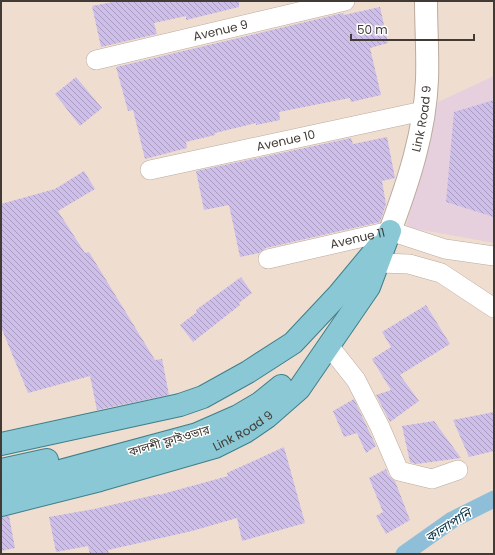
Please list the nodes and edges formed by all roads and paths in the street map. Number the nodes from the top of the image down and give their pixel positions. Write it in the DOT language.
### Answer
graph roads {
  1 [pos="345,1"];
  2 [pos="426,1"];
  3 [pos="96,60"];
  4 [pos="423,111"];
  5 [pos="150,170"];
  6 [pos="390,232"];
  7 [pos="494,256"];
  8 [pos="268,259"];
  9 [pos="379,263"];
  10 [pos="494,308"];
  11 [pos="293,343"];
  12 [pos="324,352"];
  13 [pos="285,377"];
  14 [pos="1,444"];
  15 [pos="1,470"];
  16 [pos="458,470"];
  17 [pos="1,487"];
  18 [pos="1,505"];
  1 -- 3 [label="street, Avenue 9"];
  2 -- 4 [label="main road, Link Road 9"];
  4 -- 5 [label="street, Avenue 10"];
  4 -- 6 [label="main road, Link Road 9"];
  6 -- 7 [label="street, Avenue 11"];
  6 -- 8 [label="street, Avenue 11"];
  6 -- 9 [label="main road, Link Road 9"];
  6 -- 11 [label="main road, Link Road 9"];
  9 -- 10 [label="street"];
  9 -- 12 [label="main road, Link Road 9"];
  11 -- 13 [label="main road"];
  11 -- 14 [label="main road, Link Road 9"];
  12 -- 13 [label="main road, কালশী ফ্লাইওভার"];
  12 -- 16 [label="street"];
  12 -- 18 [label="main road, Link Road 9"];
  13 -- 15 [label="main road"];
  13 -- 17 [label="main road, কালশী ফ্লাইওভার"];
}
